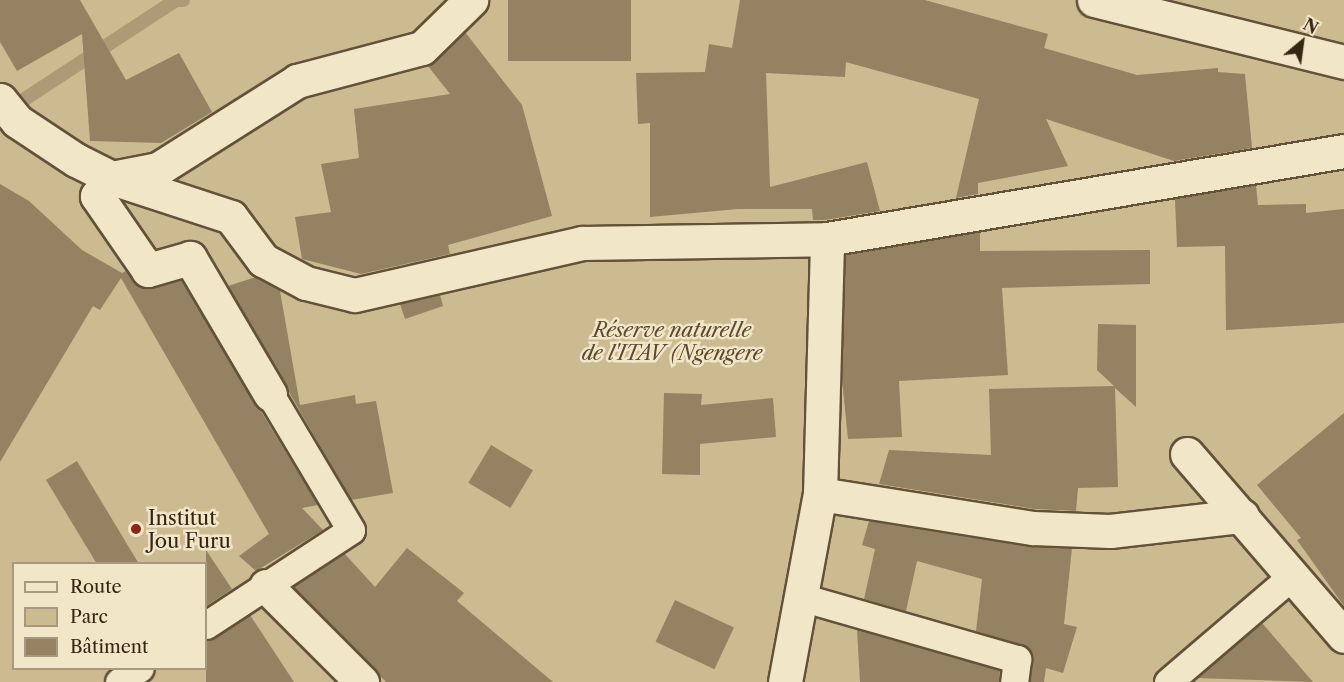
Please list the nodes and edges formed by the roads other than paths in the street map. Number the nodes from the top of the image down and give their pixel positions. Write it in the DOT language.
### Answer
graph roads {
  1 [pos="471,0"];
  2 [pos="1094,0"];
  3 [pos="1344,62"];
  4 [pos="9,110"];
  5 [pos="1344,151"];
  6 [pos="112,178"];
  7 [pos="827,238"];
  8 [pos="270,394"];
  9 [pos="1187,454"];
  10 [pos="820,494"];
  11 [pos="1242,516"];
  12 [pos="1291,577"];
  13 [pos="266,586"];
  14 [pos="804,598"];
  15 [pos="207,624"];
  16 [pos="1344,636"];
  17 [pos="138,670"];
  18 [pos="119,682"];
  19 [pos="362,682"];
  20 [pos="785,682"];
  21 [pos="1014,682"];
  22 [pos="1168,682"];
  1 -- 6 [label="street"];
  2 -- 3 [label="street"];
  4 -- 6 [label="street"];
  5 -- 7 [label="street"];
  6 -- 7 [label="street"];
  6 -- 8 [label="street"];
  7 -- 10 [label="street"];
  8 -- 13 [label="lane"];
  9 -- 11 [label="street"];
  10 -- 11 [label="street"];
  10 -- 14 [label="street"];
  11 -- 12 [label="street"];
  12 -- 16 [label="street"];
  12 -- 22 [label="lane"];
  13 -- 15 [label="lane"];
  13 -- 19 [label="street"];
  14 -- 20 [label="street"];
  14 -- 21 [label="lane"];
  17 -- 18 [label="lane"];
}
